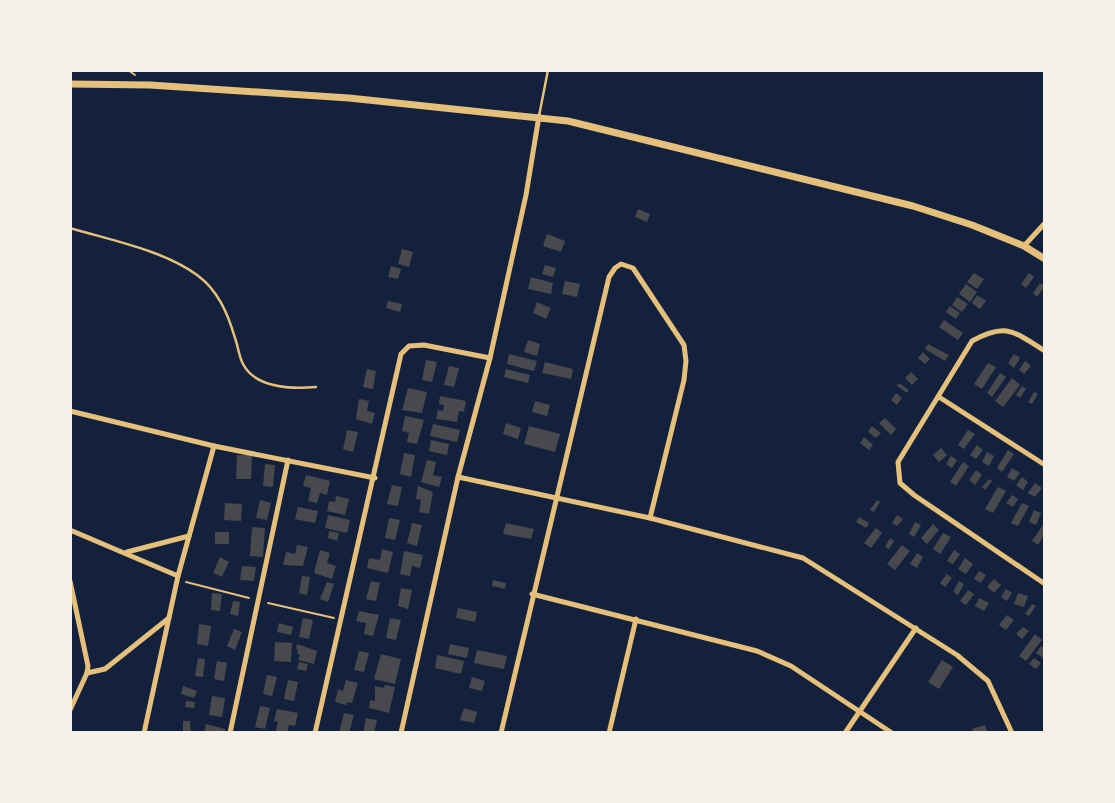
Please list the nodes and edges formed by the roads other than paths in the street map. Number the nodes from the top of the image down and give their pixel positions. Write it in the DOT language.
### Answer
graph roads {
  1 [pos="548,70"];
  2 [pos="70,84"];
  3 [pos="539,116"];
  4 [pos="1045,223"];
  5 [pos="70,228"];
  6 [pos="1024,246"];
  7 [pos="1045,258"];
  8 [pos="1045,351"];
  9 [pos="490,358"];
  10 [pos="316,387"];
  11 [pos="939,397"];
  12 [pos="70,411"];
  13 [pos="214,446"];
  14 [pos="288,460"];
  15 [pos="1045,465"];
  16 [pos="458,477"];
  17 [pos="375,478"];
  18 [pos="556,497"];
  19 [pos="650,518"];
  20 [pos="70,530"];
  21 [pos="189,536"];
  22 [pos="126,552"];
  23 [pos="178,576"];
  24 [pos="70,580"];
  25 [pos="1045,584"];
  26 [pos="532,594"];
  27 [pos="169,618"];
  28 [pos="636,619"];
  29 [pos="916,628"];
  30 [pos="87,673"];
  31 [pos="70,710"];
  32 [pos="860,710"];
  33 [pos="144,733"];
  34 [pos="230,733"];
  35 [pos="315,733"];
  36 [pos="401,733"];
  37 [pos="501,733"];
  38 [pos="609,733"];
  39 [pos="845,733"];
  40 [pos="892,733"];
  41 [pos="1012,733"];
  1 -- 3 [label="lane"];
  2 -- 3 [label="street"];
  3 -- 6 [label="street"];
  3 -- 9 [label="street"];
  4 -- 6 [label="street"];
  5 -- 10 [label="lane"];
  6 -- 7 [label="street"];
  8 -- 11 [label="street"];
  9 -- 16 [label="street"];
  9 -- 17 [label="street"];
  11 -- 15 [label="street"];
  11 -- 25 [label="street"];
  12 -- 13 [label="street"];
  13 -- 14 [label="street"];
  13 -- 21 [label="street"];
  14 -- 17 [label="street"];
  14 -- 34 [label="street"];
  16 -- 18 [label="street"];
  16 -- 36 [label="street"];
  17 -- 35 [label="street"];
  18 -- 19 [label="street"];
  18 -- 19 [label="street"];
  18 -- 26 [label="street"];
  19 -- 29 [label="street"];
  20 -- 22 [label="street"];
  21 -- 22 [label="street"];
  21 -- 23 [label="street"];
  22 -- 23 [label="street"];
  23 -- 27 [label="street"];
  24 -- 30 [label="street"];
  26 -- 28 [label="street"];
  26 -- 37 [label="street"];
  27 -- 30 [label="street"];
  27 -- 33 [label="street"];
  28 -- 32 [label="street"];
  28 -- 38 [label="street"];
  29 -- 32 [label="street"];
  29 -- 41 [label="street"];
  30 -- 31 [label="street"];
  32 -- 39 [label="street"];
  32 -- 40 [label="street"];
}
